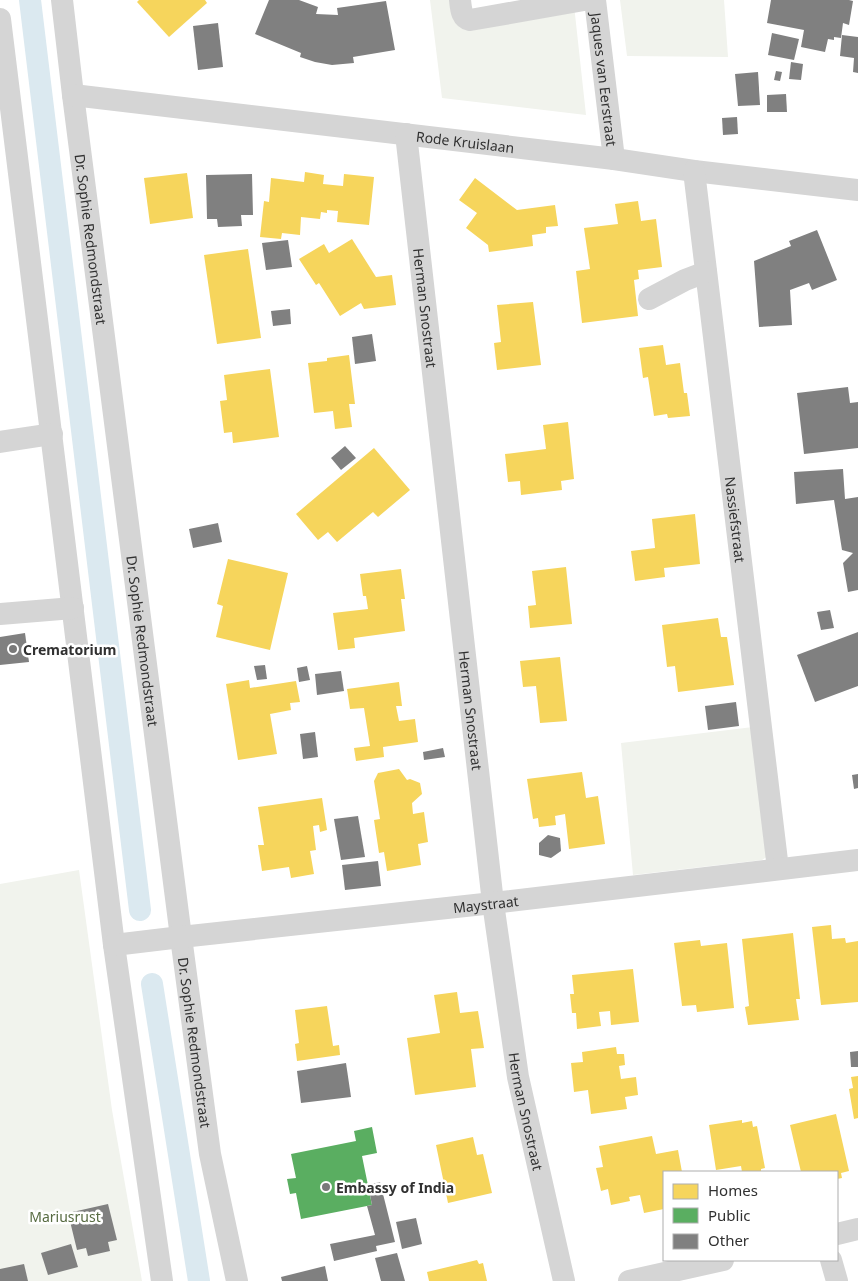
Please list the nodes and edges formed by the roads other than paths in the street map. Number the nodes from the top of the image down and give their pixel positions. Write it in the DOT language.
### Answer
graph roads {
  1 [pos="62,0"];
  2 [pos="460,0"];
  3 [pos="584,0"];
  4 [pos="595,0"];
  5 [pos="0,19"];
  6 [pos="73,95"];
  7 [pos="406,134"];
  8 [pos="614,159"];
  9 [pos="694,171"];
  10 [pos="858,190"];
  11 [pos="706,272"];
  12 [pos="649,299"];
  13 [pos="52,434"];
  14 [pos="0,442"];
  15 [pos="73,608"];
  16 [pos="0,614"];
  17 [pos="858,860"];
  18 [pos="778,869"];
  19 [pos="492,904"];
  20 [pos="181,937"];
  21 [pos="114,945"];
  22 [pos="858,1229"];
  23 [pos="838,1234"];
  24 [pos="719,1261"];
  25 [pos="831,1261"];
  26 [pos="162,1281"];
  27 [pos="237,1281"];
  28 [pos="564,1281"];
  29 [pos="629,1281"];
  30 [pos="837,1281"];
  1 -- 6 [label="street, Dr. Sophie Redmondstraat"];
  2 -- 3 [label="street"];
  4 -- 8 [label="street, Jaques van Eerstraat"];
  5 -- 13 [label="street"];
  6 -- 7 [label="street, Rode Kruislaan"];
  6 -- 20 [label="street, Dr. Sophie Redmondstraat"];
  7 -- 8 [label="street, Rode Kruislaan"];
  7 -- 19 [label="street, Herman Snostraat"];
  8 -- 9 [label="street, Rode Kruislaan"];
  9 -- 10 [label="street, Rode Kruislaan"];
  9 -- 11 [label="street, Nassiefstraat"];
  11 -- 12 [label="street"];
  11 -- 18 [label="street, Nassiefstraat"];
  13 -- 14 [label="street"];
  13 -- 15 [label="street"];
  15 -- 16 [label="street"];
  15 -- 21 [label="street"];
  17 -- 18 [label="street, Maystraat"];
  18 -- 19 [label="street, Maystraat"];
  19 -- 20 [label="street, Maystraat"];
  19 -- 28 [label="street, Herman Snostraat"];
  20 -- 21 [label="street, Maystraat"];
  20 -- 27 [label="street, Dr. Sophie Redmondstraat"];
  21 -- 26 [label="street"];
  22 -- 23 [label="street"];
  24 -- 29 [label="street"];
  25 -- 30 [label="street"];
}
